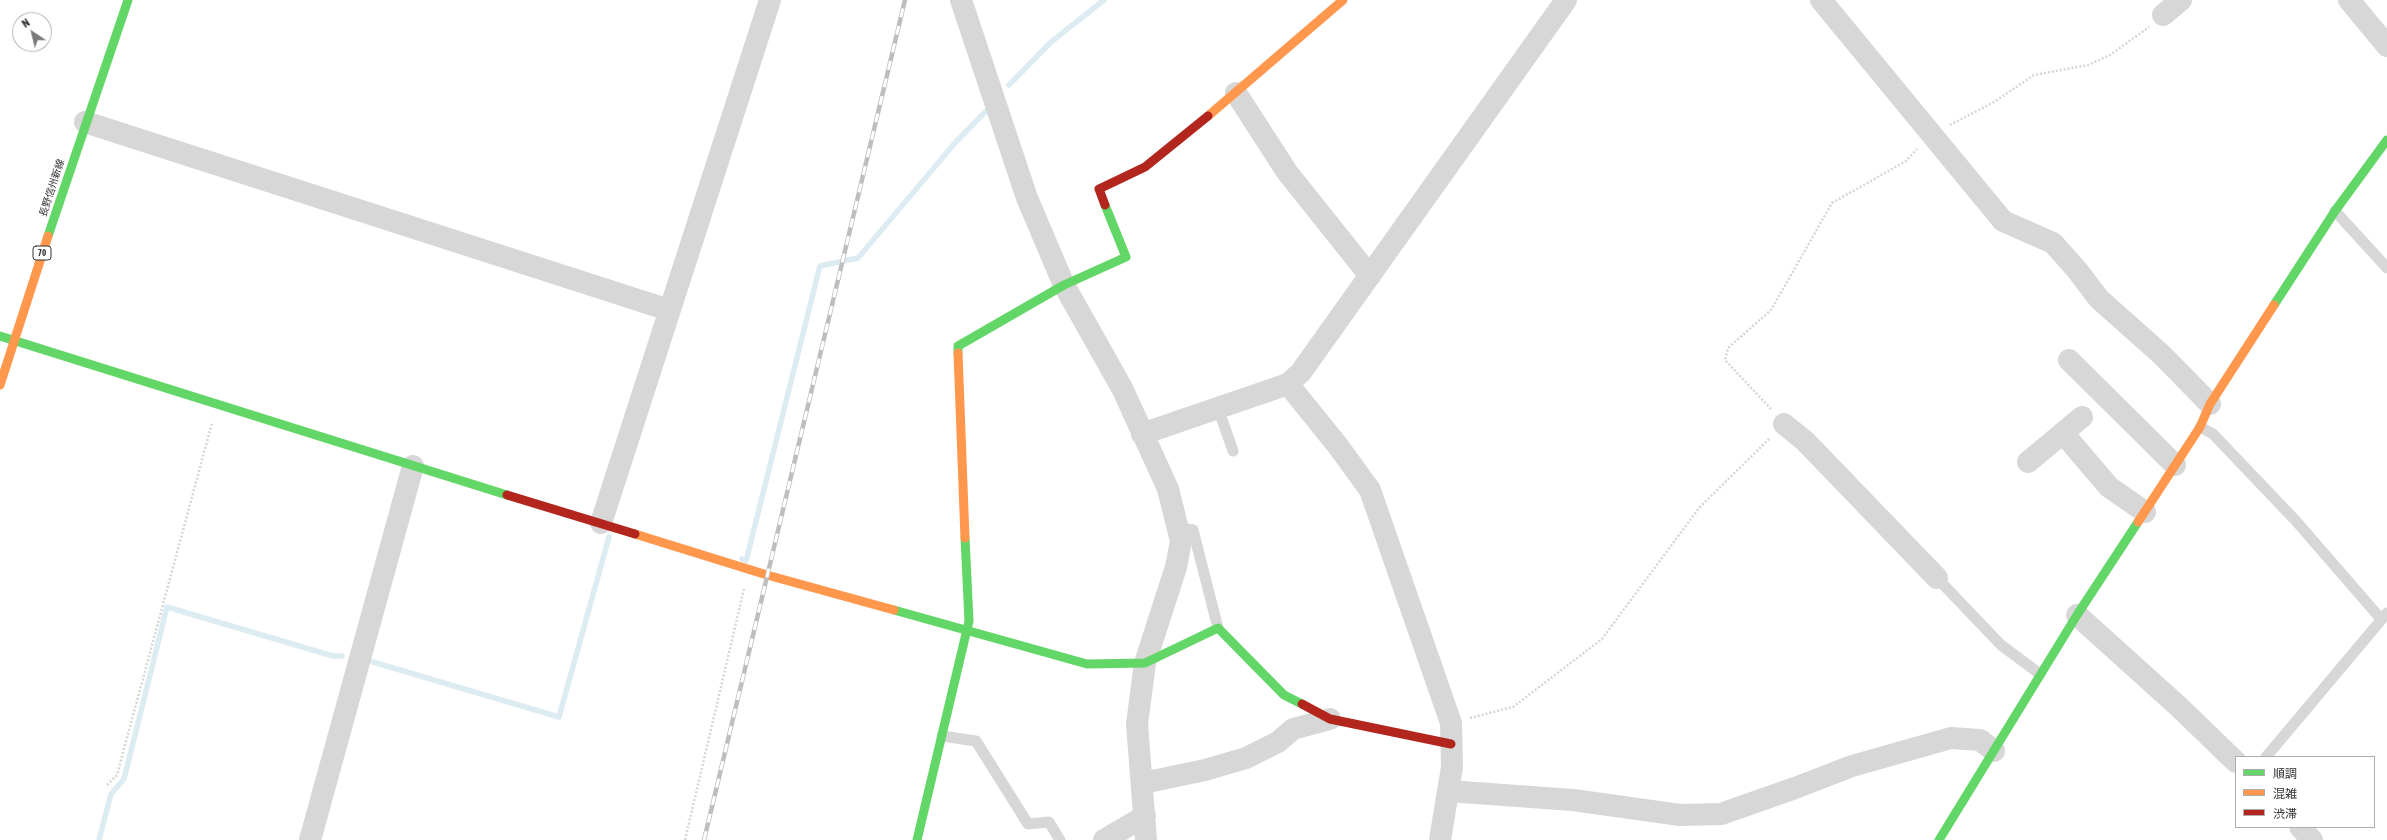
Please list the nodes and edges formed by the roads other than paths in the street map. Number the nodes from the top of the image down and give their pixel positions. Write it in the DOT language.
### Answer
graph roads {
  1 [pos="128,0"];
  2 [pos="770,0"];
  3 [pos="961,0"];
  4 [pos="1343,0"];
  5 [pos="1566,0"];
  6 [pos="1821,0"];
  7 [pos="2181,0"];
  8 [pos="2349,0"];
  9 [pos="2163,15"];
  10 [pos="2387,46"];
  11 [pos="1236,93"];
  12 [pos="85,122"];
  13 [pos="2387,140"];
  14 [pos="2335,211"];
  15 [pos="2387,268"];
  16 [pos="1370,276"];
  17 [pos="1064,285"];
  18 [pos="669,310"];
  19 [pos="0,336"];
  20 [pos="14,339"];
  21 [pos="2069,360"];
  22 [pos="1288,384"];
  23 [pos="0,385"];
  24 [pos="2210,404"];
  25 [pos="1218,408"];
  26 [pos="2082,417"];
  27 [pos="1784,424"];
  28 [pos="2200,428"];
  29 [pos="2063,433"];
  30 [pos="1142,434"];
  31 [pos="1233,451"];
  32 [pos="2028,462"];
  33 [pos="2175,465"];
  34 [pos="413,466"];
  35 [pos="2145,512"];
  36 [pos="601,523"];
  37 [pos="1177,527"];
  38 [pos="1937,578"];
  39 [pos="2077,615"];
  40 [pos="2384,616"];
  41 [pos="1218,628"];
  42 [pos="967,632"];
  43 [pos="1145,663"];
  44 [pos="2040,674"];
  45 [pos="1330,719"];
  46 [pos="1451,733"];
  47 [pos="942,736"];
  48 [pos="1994,751"];
  49 [pos="2267,756"];
  50 [pos="2235,761"];
  51 [pos="1143,783"];
  52 [pos="1448,791"];
  53 [pos="1145,816"];
  54 [pos="2301,828"];
  55 [pos="310,840"];
  56 [pos="917,840"];
  57 [pos="1060,840"];
  58 [pos="1104,840"];
  59 [pos="1146,840"];
  60 [pos="1440,840"];
  61 [pos="1939,840"];
  62 [pos="2312,840"];
  1 -- 12 [label="street, 長野信州新線 / 70"];
  2 -- 18 [label="street"];
  3 -- 17 [label="street"];
  4 -- 11 [label="street"];
  5 -- 16 [label="street"];
  6 -- 24 [label="street"];
  7 -- 9 [label="street"];
  8 -- 10 [label="street"];
  11 -- 16 [label="street"];
  11 -- 17 [label="street"];
  12 -- 18 [label="street"];
  12 -- 20 [label="street, 長野信州新線 / 70"];
  13 -- 14 [label="street"];
  14 -- 15 [label="lane"];
  14 -- 24 [label="street"];
  16 -- 22 [label="street"];
  17 -- 30 [label="street"];
  17 -- 42 [label="street"];
  18 -- 36 [label="street"];
  19 -- 20 [label="street"];
  20 -- 23 [label="street, 長野信州新線 / 70"];
  20 -- 34 [label="street"];
  21 -- 33 [label="street"];
  22 -- 25 [label="street"];
  22 -- 46 [label="street"];
  24 -- 28 [label="street"];
  25 -- 30 [label="street"];
  25 -- 31 [label="lane"];
  26 -- 29 [label="street"];
  27 -- 38 [label="street"];
  28 -- 33 [label="street"];
  28 -- 40 [label="lane"];
  29 -- 32 [label="street"];
  29 -- 35 [label="street"];
  30 -- 37 [label="street"];
  33 -- 35 [label="street"];
  34 -- 36 [label="street"];
  34 -- 55 [label="street"];
  35 -- 39 [label="street"];
  36 -- 42 [label="street"];
  37 -- 41 [label="lane"];
  37 -- 43 [label="street"];
  38 -- 44 [label="lane"];
  39 -- 44 [label="street"];
  39 -- 50 [label="street"];
  40 -- 49 [label="lane"];
  41 -- 43 [label="street"];
  41 -- 45 [label="street"];
  42 -- 43 [label="street"];
  42 -- 47 [label="street"];
  43 -- 51 [label="street"];
  44 -- 48 [label="street"];
  45 -- 46 [label="street"];
  45 -- 51 [label="street"];
  46 -- 52 [label="street"];
  47 -- 56 [label="street"];
  47 -- 57 [label="lane"];
  48 -- 52 [label="street"];
  48 -- 61 [label="street"];
  51 -- 53 [label="street"];
  52 -- 60 [label="street"];
  53 -- 58 [label="street"];
  53 -- 59 [label="street"];
  54 -- 62 [label="street"];
}
